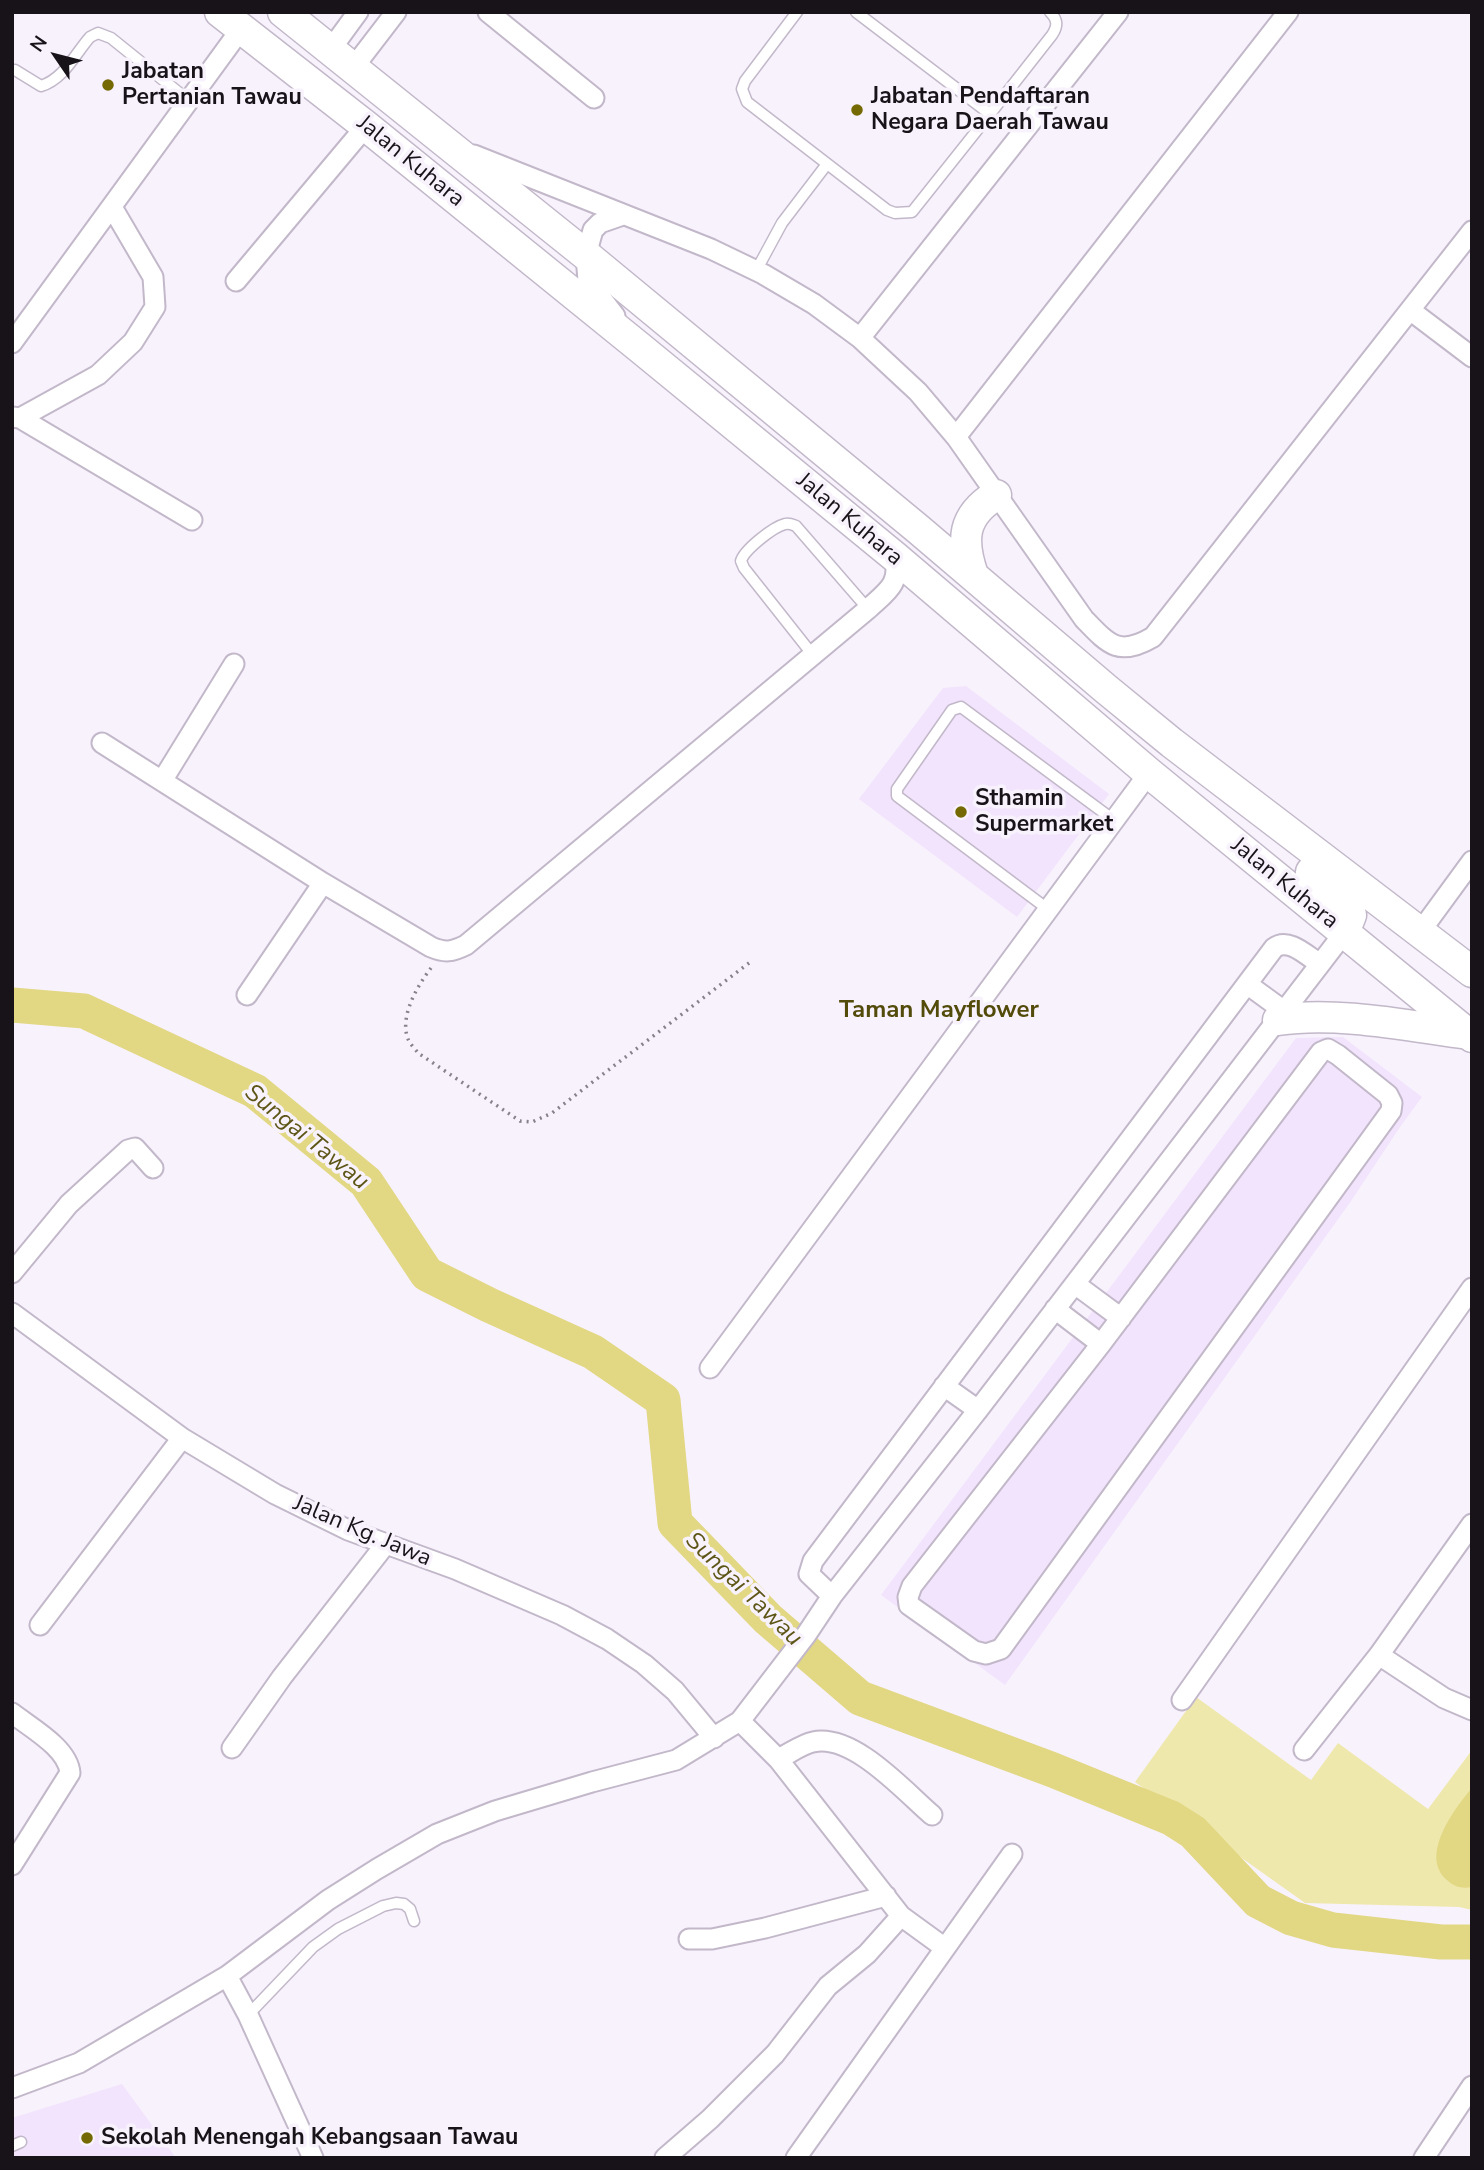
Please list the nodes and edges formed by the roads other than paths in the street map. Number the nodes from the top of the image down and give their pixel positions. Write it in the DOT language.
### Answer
graph roads {
  1 [pos="283,12"];
  2 [pos="358,12"];
  3 [pos="396,12"];
  4 [pos="488,12"];
  5 [pos="797,12"];
  6 [pos="856,12"];
  7 [pos="1050,12"];
  8 [pos="1118,12"];
  9 [pos="1288,12"];
  10 [pos="231,20"];
  11 [pos="331,49"];
  12 [pos="354,68"];
  13 [pos="15,70"];
  14 [pos="594,98"];
  15 [pos="188,100"];
  16 [pos="990,114"];
  17 [pos="366,126"];
  18 [pos="450,146"];
  19 [pos="827,164"];
  20 [pos="112,207"];
  21 [pos="623,215"];
  22 [pos="1472,231"];
  23 [pos="586,255"];
  24 [pos="756,271"];
  25 [pos="236,281"];
  26 [pos="1410,310"];
  27 [pos="860,338"];
  28 [pos="12,343"];
  29 [pos="639,347"];
  30 [pos="1472,357"];
  31 [pos="16,417"];
  32 [pos="956,437"];
  33 [pos="996,495"];
  34 [pos="192,520"];
  35 [pos="894,556"];
  36 [pos="972,575"];
  37 [pos="868,609"];
  38 [pos="813,654"];
  39 [pos="234,664"];
  40 [pos="102,743"];
  41 [pos="1149,774"];
  42 [pos="162,781"];
  43 [pos="1115,821"];
  44 [pos="1288,833"];
  45 [pos="1472,860"];
  46 [pos="323,883"];
  47 [pos="1049,910"];
  48 [pos="1420,932"];
  49 [pos="1344,933"];
  50 [pos="1320,964"];
  51 [pos="1472,972"];
  52 [pos="1247,984"];
  53 [pos="247,995"];
  54 [pos="1281,1015"];
  55 [pos="1470,1036"];
  56 [pos="153,1168"];
  57 [pos="12,1273"];
  58 [pos="1074,1284"];
  59 [pos="1472,1288"];
  60 [pos="1055,1309"];
  61 [pos="12,1313"];
  62 [pos="1121,1318"];
  63 [pos="1101,1344"];
  64 [pos="710,1368"];
  65 [pos="944,1386"];
  66 [pos="978,1410"];
  67 [pos="182,1437"];
  68 [pos="1472,1524"];
  69 [pos="385,1545"];
  70 [pos="832,1596"];
  71 [pos="40,1625"];
  72 [pos="1379,1655"];
  73 [pos="1182,1700"];
  74 [pos="1472,1710"];
  75 [pos="12,1713"];
  76 [pos="740,1721"];
  77 [pos="714,1738"];
  78 [pos="232,1748"];
  79 [pos="1304,1750"];
  80 [pos="778,1759"];
  81 [pos="932,1815"];
  82 [pos="1012,1854"];
  83 [pos="12,1865"];
  84 [pos="886,1896"];
  85 [pos="901,1916"];
  86 [pos="414,1921"];
  87 [pos="689,1939"];
  88 [pos="945,1948"];
  89 [pos="227,1976"];
  90 [pos="248,2015"];
  91 [pos="1472,2086"];
  92 [pos="12,2088"];
  93 [pos="313,2158"];
  94 [pos="665,2158"];
  95 [pos="796,2158"];
  96 [pos="1424,2158"];
  1 -- 11 [label="main road, Jalan Kuhara"];
  2 -- 11 [label="street"];
  3 -- 12 [label="street"];
  4 -- 14 [label="street"];
  5 -- 19 [label="lane"];
  6 -- 16 [label="lane"];
  7 -- 16 [label="lane"];
  8 -- 27 [label="street"];
  9 -- 32 [label="street"];
  10 -- 15 [label="street"];
  10 -- 17 [label="main road, Jalan Kuhara"];
  11 -- 12 [label="main road, Jalan Kuhara"];
  12 -- 18 [label="main road, Jalan Kuhara"];
  13 -- 15 [label="lane"];
  15 -- 20 [label="street"];
  16 -- 19 [label="lane"];
  17 -- 25 [label="street"];
  17 -- 29 [label="main road, Jalan Kuhara"];
  18 -- 21 [label="street"];
  18 -- 23 [label="main road, Jalan Kuhara"];
  19 -- 24 [label="lane"];
  20 -- 28 [label="street"];
  20 -- 31 [label="street"];
  21 -- 23 [label="street"];
  21 -- 24 [label="street"];
  22 -- 26 [label="street"];
  23 -- 29 [label="street"];
  23 -- 36 [label="main road, Jalan Kuhara"];
  24 -- 27 [label="street"];
  26 -- 30 [label="street"];
  26 -- 33 [label="street"];
  27 -- 32 [label="street"];
  29 -- 35 [label="main road, Jalan Kuhara"];
  31 -- 34 [label="street"];
  32 -- 33 [label="street"];
  33 -- 36 [label="main road"];
  35 -- 37 [label="street"];
  35 -- 41 [label="main road, Jalan Kuhara"];
  36 -- 44 [label="main road, Jalan Kuhara"];
  37 -- 38 [label="street"];
  37 -- 38 [label="lane"];
  38 -- 46 [label="street"];
  39 -- 42 [label="street"];
  40 -- 42 [label="street"];
  41 -- 43 [label="street"];
  41 -- 49 [label="main road, Jalan Kuhara"];
  42 -- 46 [label="street"];
  43 -- 47 [label="street"];
  43 -- 47 [label="lane"];
  44 -- 48 [label="main road, Jalan Kuhara"];
  44 -- 49 [label="main road"];
  45 -- 48 [label="street"];
  46 -- 53 [label="street"];
  47 -- 64 [label="street"];
  48 -- 51 [label="main road, Jalan Kuhara"];
  49 -- 50 [label="street"];
  49 -- 55 [label="main road, Jalan Kuhara"];
  50 -- 52 [label="street"];
  50 -- 54 [label="street"];
  52 -- 54 [label="street"];
  52 -- 65 [label="street"];
  54 -- 55 [label="main road"];
  54 -- 58 [label="street"];
  56 -- 57 [label="street"];
  58 -- 60 [label="street"];
  58 -- 62 [label="street"];
  59 -- 73 [label="street"];
  60 -- 63 [label="street"];
  60 -- 66 [label="street"];
  61 -- 67 [label="street, Jalan Kg. Jawa"];
  62 -- 63 [label="street"];
  62 -- 63 [label="street"];
  65 -- 66 [label="street"];
  65 -- 70 [label="street"];
  66 -- 70 [label="street"];
  67 -- 69 [label="street, Jalan Kg. Jawa"];
  67 -- 71 [label="street"];
  68 -- 72 [label="street"];
  69 -- 77 [label="street, Jalan Kg. Jawa"];
  69 -- 78 [label="street"];
  70 -- 76 [label="street"];
  72 -- 74 [label="street"];
  72 -- 79 [label="street"];
  75 -- 83 [label="street"];
  76 -- 77 [label="street"];
  76 -- 80 [label="street"];
  77 -- 89 [label="street"];
  80 -- 81 [label="street"];
  80 -- 84 [label="street"];
  82 -- 88 [label="street"];
  84 -- 85 [label="street"];
  84 -- 87 [label="street"];
  85 -- 88 [label="street"];
  85 -- 94 [label="street"];
  86 -- 90 [label="lane"];
  88 -- 95 [label="street"];
  89 -- 90 [label="street"];
  89 -- 92 [label="street"];
  90 -- 93 [label="street"];
  91 -- 96 [label="street"];
}
